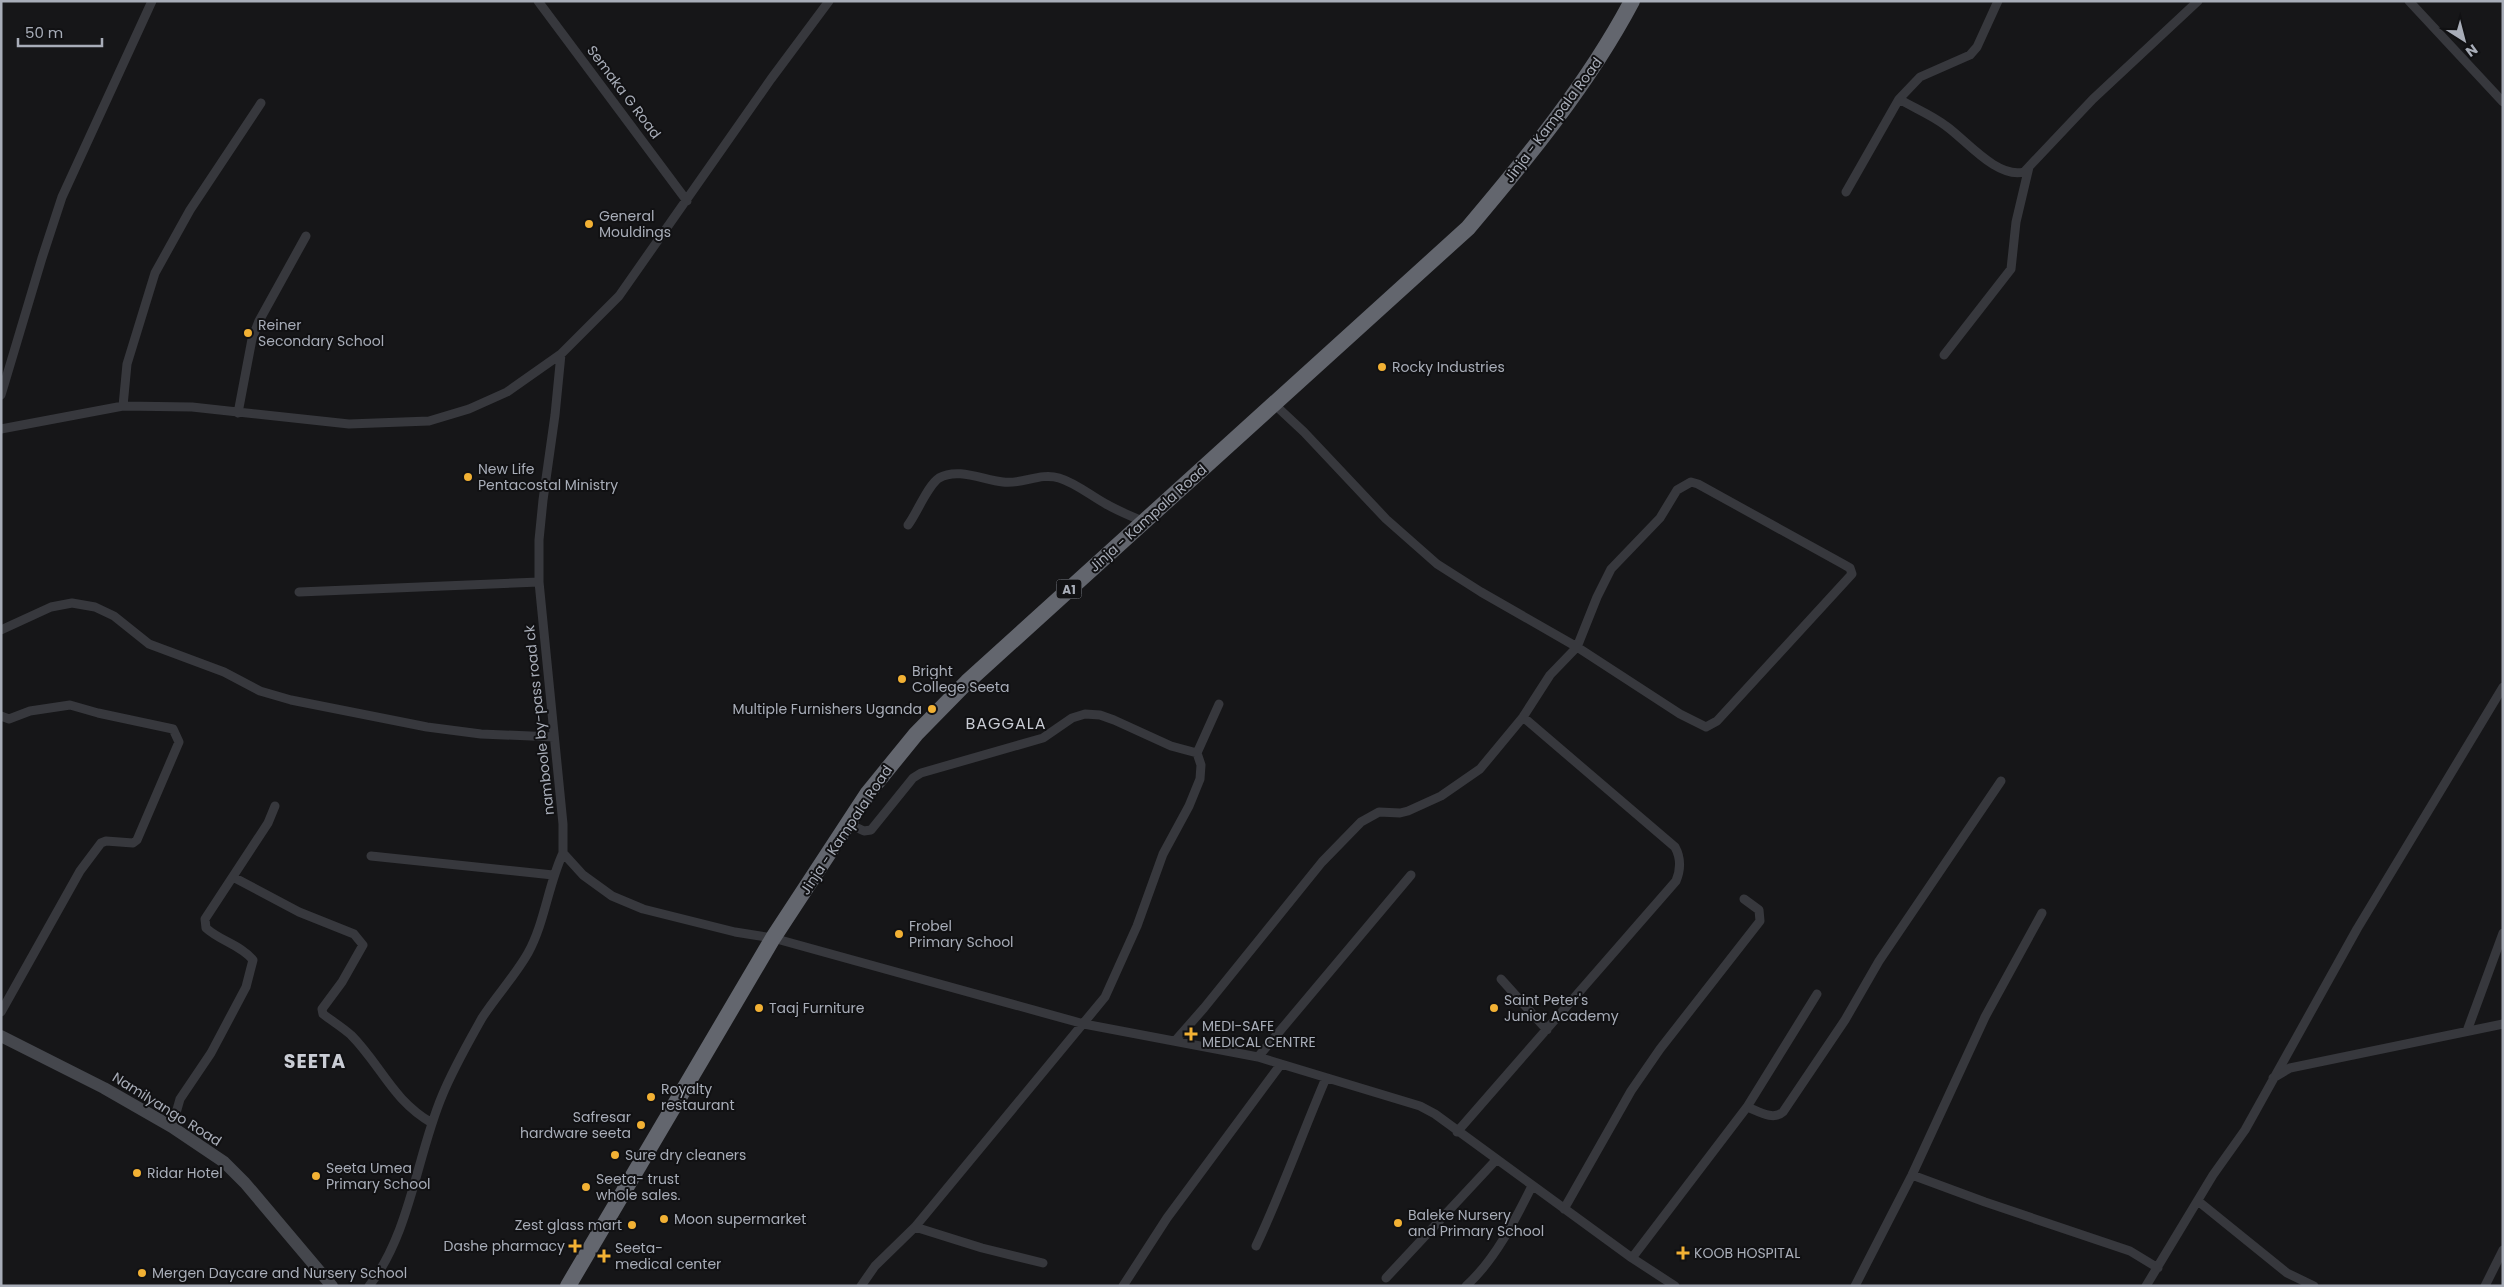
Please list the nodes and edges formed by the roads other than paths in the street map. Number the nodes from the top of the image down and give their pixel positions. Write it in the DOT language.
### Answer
graph roads {
  1 [pos="152,1"];
  2 [pos="538,1"];
  3 [pos="829,1"];
  4 [pos="1632,1"];
  5 [pos="1998,1"];
  6 [pos="2198,1"];
  7 [pos="2408,1"];
  8 [pos="2191,5"];
  9 [pos="1899,99"];
  10 [pos="2503,102"];
  11 [pos="260,103"];
  12 [pos="2029,168"];
  13 [pos="1846,192"];
  14 [pos="687,201"];
  15 [pos="306,236"];
  16 [pos="561,354"];
  17 [pos="1944,355"];
  18 [pos="1,395"];
  19 [pos="1274,404"];
  20 [pos="123,406"];
  21 [pos="238,413"];
  22 [pos="1,429"];
  23 [pos="1144,522"];
  24 [pos="908,525"];
  25 [pos="539,582"];
  26 [pos="299,592"];
  27 [pos="1,630"];
  28 [pos="1577,647"];
  29 [pos="2503,687"];
  30 [pos="1220,704"];
  31 [pos="1,716"];
  32 [pos="1523,717"];
  33 [pos="554,737"];
  34 [pos="1197,754"];
  35 [pos="2002,781"];
  36 [pos="275,806"];
  37 [pos="849,824"];
  38 [pos="564,854"];
  39 [pos="371,856"];
  40 [pos="553,875"];
  41 [pos="1411,875"];
  42 [pos="233,877"];
  43 [pos="1744,899"];
  44 [pos="2042,913"];
  45 [pos="2503,933"];
  46 [pos="773,938"];
  47 [pos="1501,979"];
  48 [pos="1818,994"];
  49 [pos="1,1012"];
  50 [pos="1084,1024"];
  51 [pos="2503,1024"];
  52 [pos="1547,1030"];
  53 [pos="2467,1031"];
  54 [pos="1,1036"];
  55 [pos="1175,1040"];
  56 [pos="1258,1057"];
  57 [pos="1281,1064"];
  58 [pos="1326,1078"];
  59 [pos="2273,1078"];
  60 [pos="1747,1107"];
  61 [pos="432,1123"];
  62 [pos="172,1127"];
  63 [pos="1458,1132"];
  64 [pos="1496,1160"];
  65 [pos="1912,1175"];
  66 [pos="1532,1186"];
  67 [pos="2198,1201"];
  68 [pos="1564,1209"];
  69 [pos="914,1227"];
  70 [pos="591,1245"];
  71 [pos="1256,1246"];
  72 [pos="2503,1250"];
  73 [pos="1632,1258"];
  74 [pos="1043,1263"];
  75 [pos="2158,1268"];
  76 [pos="1386,1278"];
  77 [pos="332,1286"];
  78 [pos="369,1286"];
  79 [pos="568,1286"];
  80 [pos="580,1286"];
  81 [pos="861,1286"];
  82 [pos="1123,1286"];
  83 [pos="1466,1286"];
  84 [pos="1674,1286"];
  85 [pos="1854,1286"];
  86 [pos="2146,1286"];
  87 [pos="2314,1286"];
  88 [pos="2485,1286"];
  1 -- 18 [label="street"];
  2 -- 14 [label="street, Semaka G Road"];
  3 -- 14 [label="street"];
  4 -- 19 [label="highway, Jinja - Kampala Road / A1"];
  5 -- 9 [label="street"];
  6 -- 8 [label="street"];
  7 -- 10 [label="street"];
  8 -- 12 [label="street"];
  9 -- 12 [label="street"];
  9 -- 13 [label="street"];
  11 -- 20 [label="street"];
  12 -- 17 [label="street"];
  14 -- 16 [label="street"];
  15 -- 21 [label="street"];
  16 -- 21 [label="street"];
  16 -- 25 [label="street, namboole by-pass road ck"];
  19 -- 23 [label="highway, Jinja - Kampala Road / A1"];
  19 -- 28 [label="street"];
  20 -- 21 [label="street"];
  20 -- 22 [label="street"];
  23 -- 24 [label="street"];
  23 -- 37 [label="highway, Jinja - Kampala Road / A1"];
  25 -- 26 [label="street"];
  25 -- 33 [label="street, namboole by-pass road ck"];
  27 -- 33 [label="street"];
  28 -- 28 [label="street"];
  28 -- 32 [label="street"];
  29 -- 59 [label="street"];
  30 -- 34 [label="street"];
  31 -- 49 [label="street"];
  32 -- 52 [label="street"];
  32 -- 55 [label="street"];
  33 -- 38 [label="street, namboole by-pass road ck"];
  34 -- 37 [label="street"];
  34 -- 50 [label="street"];
  35 -- 60 [label="street"];
  36 -- 42 [label="street"];
  37 -- 46 [label="highway, Jinja - Kampala Road / A1"];
  38 -- 40 [label="street"];
  38 -- 46 [label="street"];
  39 -- 40 [label="street"];
  40 -- 61 [label="street"];
  41 -- 56 [label="street"];
  42 -- 61 [label="street"];
  42 -- 62 [label="street"];
  43 -- 68 [label="street"];
  44 -- 65 [label="street"];
  45 -- 53 [label="street"];
  46 -- 50 [label="street"];
  46 -- 70 [label="highway, Jinja - Kampala Road / A1"];
  47 -- 52 [label="street"];
  48 -- 60 [label="street"];
  50 -- 55 [label="street"];
  50 -- 69 [label="street"];
  51 -- 53 [label="street"];
  52 -- 63 [label="street"];
  53 -- 59 [label="street"];
  54 -- 62 [label="main road, Namilyango Road"];
  55 -- 56 [label="street"];
  56 -- 57 [label="street"];
  57 -- 58 [label="street"];
  57 -- 82 [label="street"];
  58 -- 63 [label="street"];
  58 -- 71 [label="street"];
  59 -- 67 [label="street"];
  60 -- 73 [label="street"];
  61 -- 78 [label="street"];
  62 -- 77 [label="main road, Namilyango Road"];
  63 -- 64 [label="street"];
  64 -- 66 [label="street"];
  64 -- 76 [label="street"];
  65 -- 75 [label="street"];
  65 -- 85 [label="street"];
  66 -- 68 [label="street"];
  66 -- 83 [label="street"];
  67 -- 75 [label="street"];
  67 -- 87 [label="street"];
  68 -- 73 [label="street"];
  69 -- 74 [label="street"];
  69 -- 81 [label="street"];
  70 -- 79 [label="highway, Jinja - Kampala Road / A1"];
  70 -- 80 [label="highway, Jinja - Kampala Road / A1"];
  72 -- 88 [label="street"];
  73 -- 84 [label="street"];
  75 -- 86 [label="street"];
}
